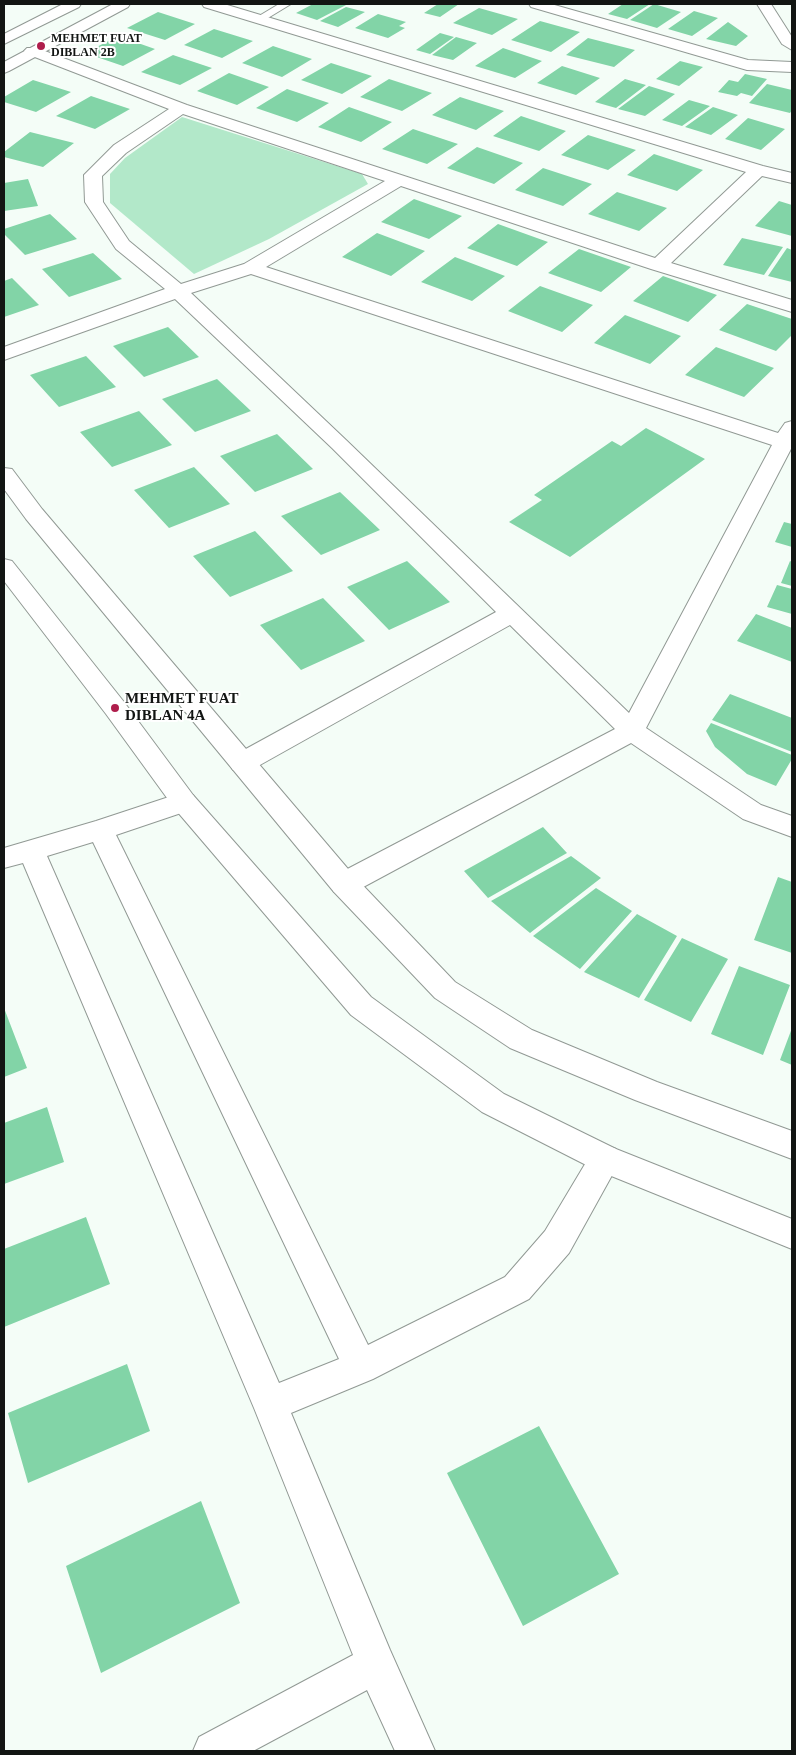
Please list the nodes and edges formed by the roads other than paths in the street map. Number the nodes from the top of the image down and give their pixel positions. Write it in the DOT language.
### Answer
graph roads {
  1 [pos="74,4"];
  2 [pos="123,4"];
  3 [pos="209,4"];
  4 [pos="286,4"];
  5 [pos="536,4"];
  6 [pos="764,4"];
  7 [pos="259,19"];
  8 [pos="4,40"];
  9 [pos="792,45"];
  10 [pos="32,51"];
  11 [pos="792,67"];
  12 [pos="4,68"];
  13 [pos="181,108"];
  14 [pos="758,170"];
  15 [pos="792,178"];
  16 [pos="401,179"];
  17 [pos="658,265"];
  18 [pos="251,268"];
  19 [pos="178,291"];
  20 [pos="792,306"];
  21 [pos="4,354"];
  22 [pos="788,434"];
  23 [pos="4,474"];
  24 [pos="4,566"];
  25 [pos="513,613"];
  26 [pos="632,731"];
  27 [pos="242,763"];
  28 [pos="184,802"];
  29 [pos="792,827"];
  30 [pos="100,830"];
  31 [pos="17,854"];
  32 [pos="344,884"];
  33 [pos="792,1146"];
  34 [pos="605,1159"];
  35 [pos="792,1234"];
  36 [pos="360,1367"];
  37 [pos="270,1404"];
  38 [pos="376,1664"];
  39 [pos="213,1751"];
  40 [pos="415,1751"];
  1 -- 8 [label="street"];
  2 -- 10 [label="street"];
  3 -- 7 [label="street"];
  4 -- 7 [label="lane"];
  5 -- 11 [label="street"];
  6 -- 9 [label="street"];
  7 -- 14 [label="street"];
  10 -- 12 [label="street"];
  10 -- 13 [label="street"];
  13 -- 16 [label="street"];
  13 -- 19 [label="street"];
  14 -- 15 [label="street"];
  14 -- 17 [label="street"];
  16 -- 17 [label="street"];
  16 -- 18 [label="street"];
  17 -- 20 [label="street"];
  18 -- 19 [label="street"];
  18 -- 22 [label="street"];
  19 -- 21 [label="street"];
  19 -- 25 [label="street"];
  22 -- 26 [label="street"];
  23 -- 27 [label="street"];
  24 -- 28 [label="street"];
  25 -- 26 [label="street"];
  25 -- 27 [label="street"];
  26 -- 29 [label="street"];
  26 -- 32 [label="street"];
  27 -- 32 [label="street"];
  28 -- 30 [label="street"];
  28 -- 34 [label="street"];
  30 -- 31 [label="street"];
  30 -- 36 [label="street"];
  31 -- 37 [label="street"];
  32 -- 33 [label="street"];
  34 -- 35 [label="street"];
  34 -- 36 [label="street"];
  36 -- 37 [label="street"];
  37 -- 38 [label="street"];
  38 -- 39 [label="street"];
  38 -- 40 [label="street"];
}
